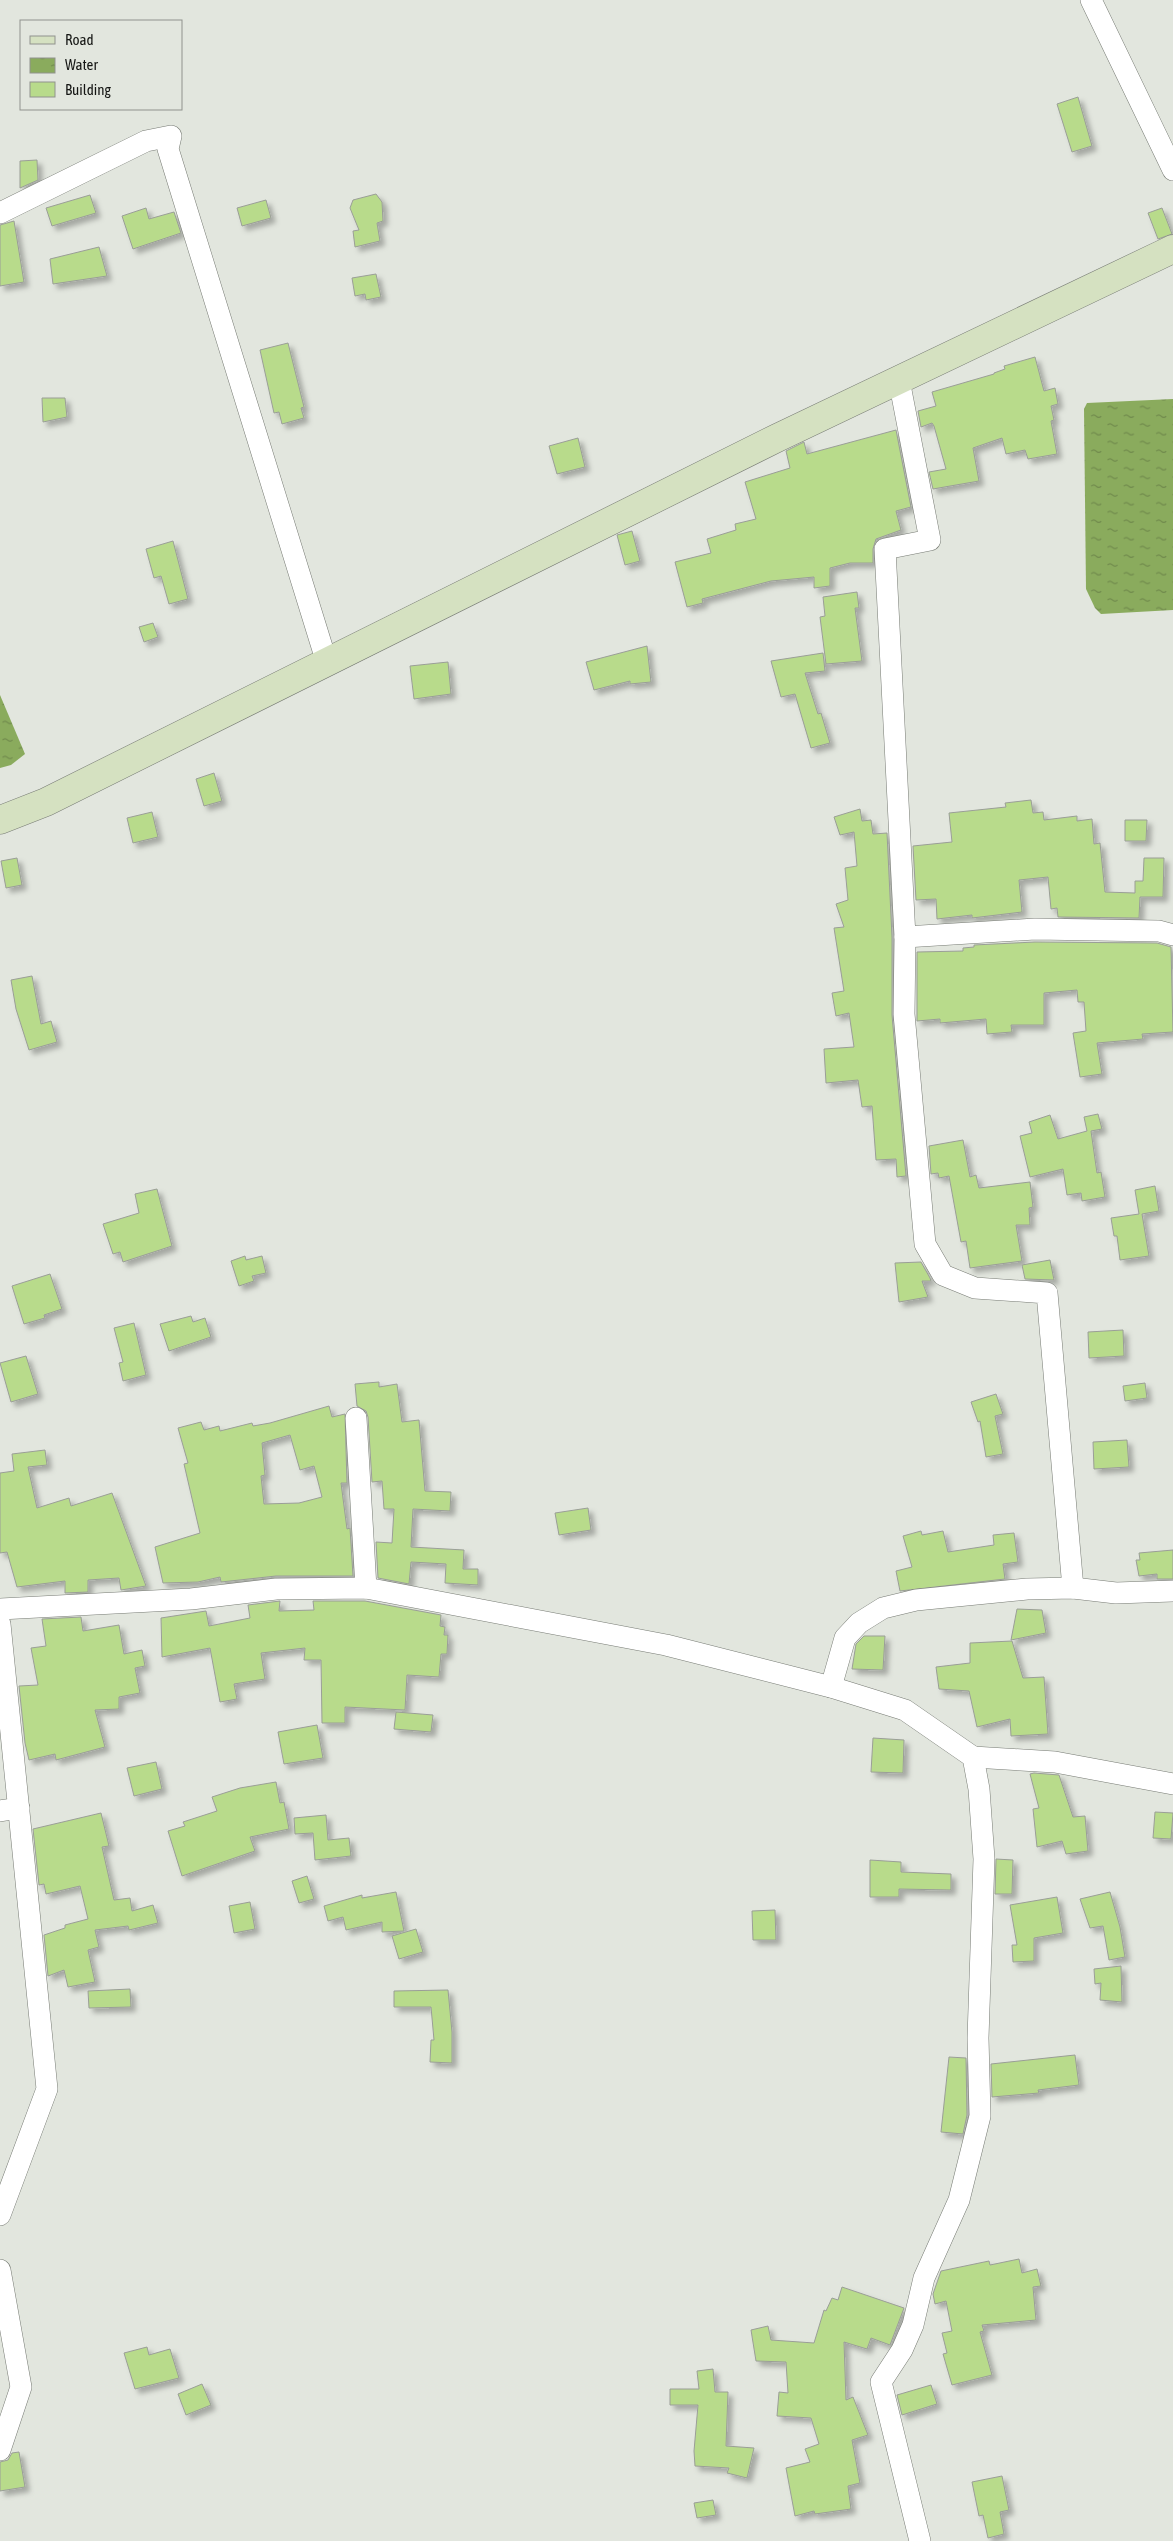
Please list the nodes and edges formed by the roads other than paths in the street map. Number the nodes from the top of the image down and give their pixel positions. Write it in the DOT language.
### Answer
graph roads {
  1 [pos="1091,0"];
  2 [pos="1173,170"];
  3 [pos="0,213"];
  4 [pos="1173,249"];
  5 [pos="899,380"];
  6 [pos="327,663"];
  7 [pos="0,820"];
  8 [pos="1173,935"];
  9 [pos="906,937"];
  10 [pos="356,1418"];
  11 [pos="366,1588"];
  12 [pos="1073,1588"];
  13 [pos="1173,1591"];
  14 [pos="0,1609"];
  15 [pos="0,1624"];
  16 [pos="831,1686"];
  17 [pos="973,1757"];
  18 [pos="1173,1784"];
  19 [pos="10,1809"];
  20 [pos="0,2215"];
  21 [pos="0,2270"];
  22 [pos="0,2450"];
  23 [pos="920,2541"];
  1 -- 2 [label="street"];
  3 -- 6 [label="street"];
  4 -- 5 [label="street"];
  5 -- 6 [label="street"];
  5 -- 9 [label="street"];
  6 -- 7 [label="street"];
  8 -- 9 [label="street"];
  9 -- 12 [label="street"];
  10 -- 11 [label="street"];
  11 -- 14 [label="street"];
  11 -- 16 [label="street"];
  12 -- 13 [label="street"];
  12 -- 16 [label="street"];
  15 -- 19 [label="street"];
  16 -- 17 [label="street"];
  17 -- 18 [label="street"];
  17 -- 23 [label="street"];
  19 -- 20 [label="street"];
  21 -- 22 [label="street"];
}
